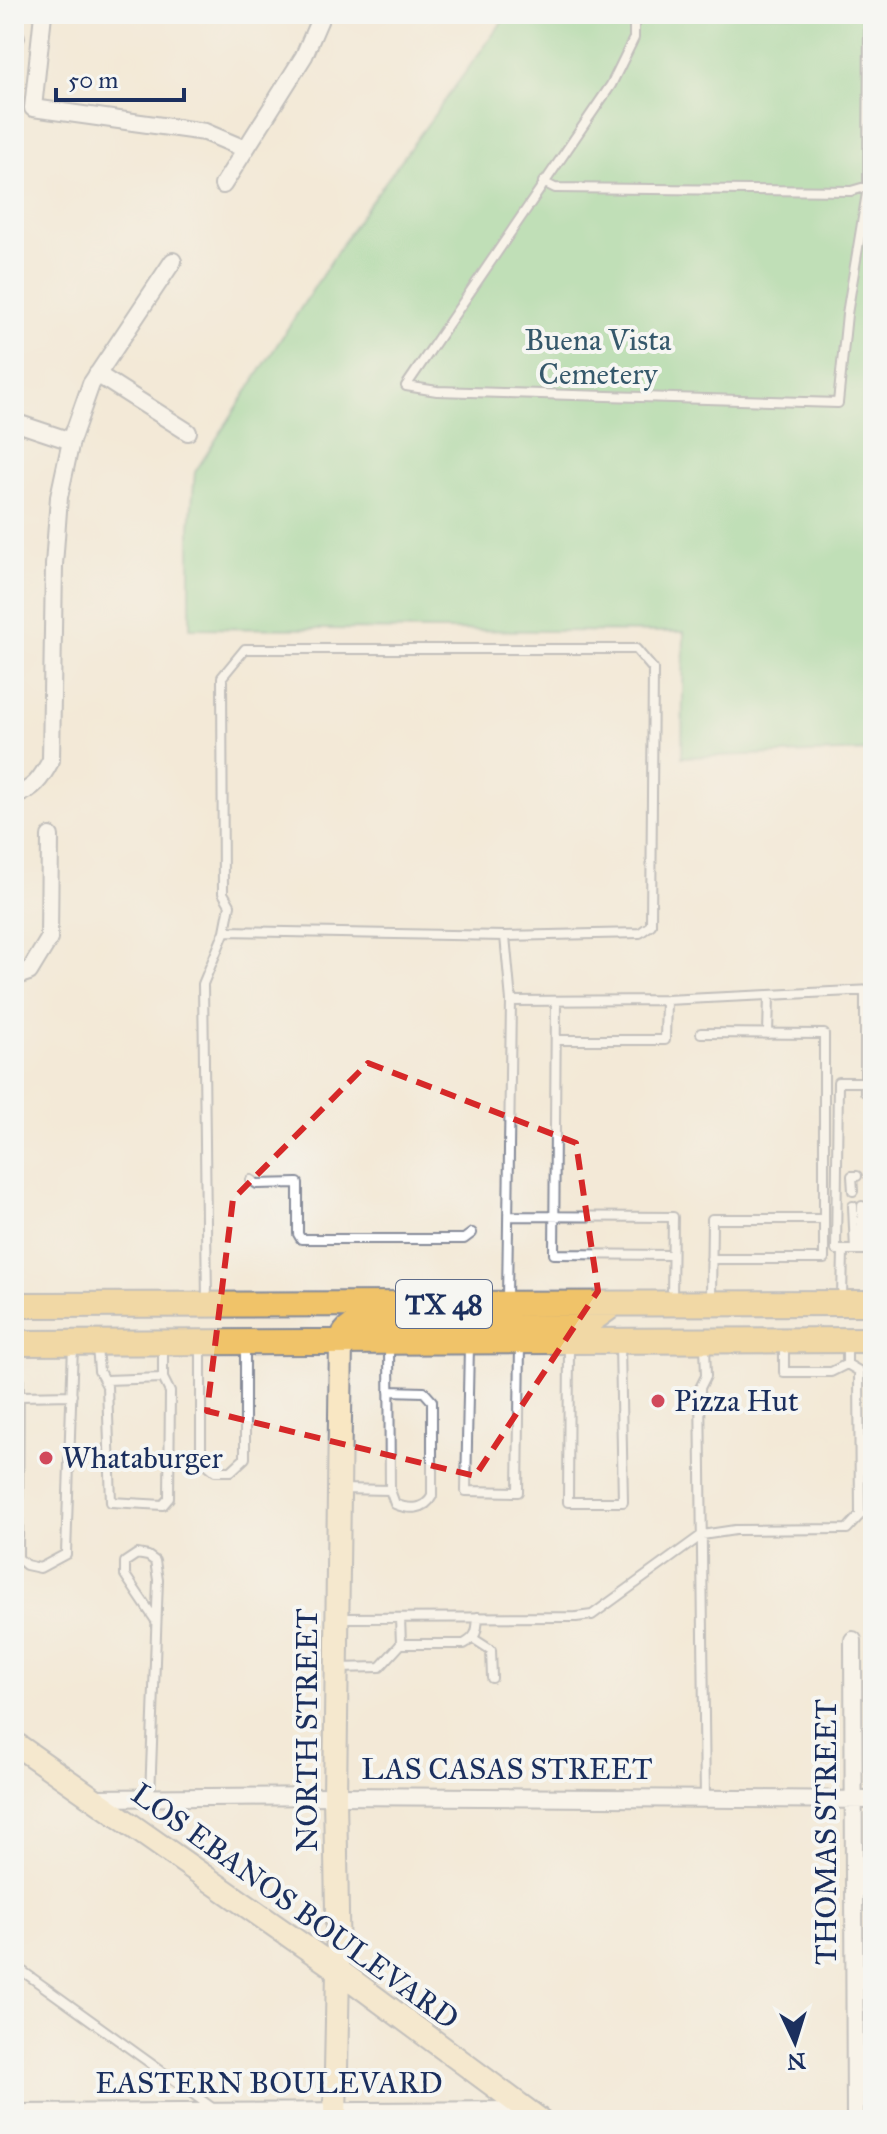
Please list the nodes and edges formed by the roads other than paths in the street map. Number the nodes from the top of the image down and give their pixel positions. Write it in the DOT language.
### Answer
graph roads {
  1 [pos="43,14"];
  2 [pos="322,14"];
  3 [pos="634,14"];
  4 [pos="869,14"];
  5 [pos="245,149"];
  6 [pos="543,182"];
  7 [pos="223,185"];
  8 [pos="871,186"];
  9 [pos="173,261"];
  10 [pos="97,374"];
  11 [pos="14,422"];
  12 [pos="188,432"];
  13 [pos="71,441"];
  14 [pos="14,796"];
  15 [pos="50,836"];
  16 [pos="225,931"];
  17 [pos="505,936"];
  18 [pos="14,977"];
  19 [pos="869,990"];
  20 [pos="769,996"];
  21 [pos="666,1000"];
  22 [pos="511,1001"];
  23 [pos="556,1001"];
  24 [pos="869,1026"];
  25 [pos="701,1033"];
  26 [pos="768,1034"];
  27 [pos="556,1040"];
  28 [pos="859,1086"];
  29 [pos="857,1176"];
  30 [pos="251,1180"];
  31 [pos="853,1191"];
  32 [pos="873,1205"];
  33 [pos="857,1206"];
  34 [pos="509,1216"];
  35 [pos="554,1216"];
  36 [pos="824,1219"];
  37 [pos="472,1233"];
  38 [pos="843,1250"];
  39 [pos="858,1250"];
  40 [pos="873,1250"];
  41 [pos="672,1255"];
  42 [pos="711,1259"];
  43 [pos="842,1303"];
  44 [pos="873,1303"];
  45 [pos="207,1304"];
  46 [pos="321,1304"];
  47 [pos="507,1304"];
  48 [pos="614,1304"];
  49 [pos="672,1304"];
  50 [pos="712,1304"];
  51 [pos="14,1305"];
  52 [pos="620,1340"];
  53 [pos="705,1340"];
  54 [pos="873,1340"];
  55 [pos="201,1341"];
  56 [pos="245,1341"];
  57 [pos="341,1341"];
  58 [pos="389,1341"];
  59 [pos="469,1341"];
  60 [pos="520,1341"];
  61 [pos="569,1341"];
  62 [pos="85,1342"];
  63 [pos="163,1342"];
  64 [pos="25,1343"];
  65 [pos="847,1352"];
  66 [pos="163,1378"];
  67 [pos="106,1380"];
  68 [pos="389,1391"];
  69 [pos="72,1395"];
  70 [pos="19,1396"];
  71 [pos="340,1489"];
  72 [pos="390,1490"];
  73 [pos="702,1535"];
  74 [pos="478,1617"];
  75 [pos="338,1618"];
  76 [pos="400,1618"];
  77 [pos="156,1621"];
  78 [pos="474,1639"];
  79 [pos="853,1640"];
  80 [pos="401,1644"];
  81 [pos="337,1668"];
  82 [pos="492,1678"];
  83 [pos="14,1743"];
  84 [pos="335,1796"];
  85 [pos="150,1797"];
  86 [pos="92,1798"];
  87 [pos="705,1799"];
  88 [pos="853,1799"];
  89 [pos="873,1800"];
  90 [pos="14,1965"];
  91 [pos="338,1970"];
  92 [pos="14,2113"];
  93 [pos="460,2115"];
  94 [pos="532,2115"];
  95 [pos="218,2116"];
  96 [pos="335,2116"];
  97 [pos="855,2120"];
  1 -- 5 [label="street"];
  2 -- 5 [label="street"];
  3 -- 6 [label="lane"];
  4 -- 8 [label="lane"];
  5 -- 7 [label="street"];
  6 -- 8 [label="lane"];
  6 -- 8 [label="lane"];
  9 -- 10 [label="street"];
  10 -- 12 [label="street"];
  10 -- 13 [label="street"];
  11 -- 13 [label="street"];
  13 -- 14 [label="street"];
  15 -- 18 [label="street"];
  16 -- 17 [label="lane"];
  16 -- 17 [label="lane"];
  16 -- 45 [label="lane"];
  17 -- 22 [label="lane"];
  19 -- 20 [label="lane"];
  19 -- 24 [label="lane"];
  20 -- 21 [label="lane"];
  20 -- 26 [label="lane"];
  21 -- 23 [label="lane"];
  21 -- 27 [label="lane"];
  22 -- 23 [label="lane"];
  22 -- 34 [label="lane"];
  23 -- 27 [label="lane"];
  24 -- 28 [label="lane"];
  25 -- 26 [label="lane"];
  26 -- 36 [label="lane"];
  27 -- 35 [label="lane"];
  28 -- 38 [label="lane"];
  29 -- 31 [label="lane"];
  30 -- 37 [label="lane"];
  32 -- 40 [label="lane"];
  33 -- 39 [label="lane"];
  34 -- 35 [label="lane"];
  34 -- 47 [label="lane"];
  35 -- 41 [label="lane"];
  35 -- 41 [label="lane"];
  36 -- 42 [label="lane"];
  36 -- 42 [label="lane"];
  38 -- 39 [label="lane"];
  38 -- 43 [label="lane"];
  39 -- 40 [label="lane"];
  40 -- 44 [label="lane"];
  41 -- 49 [label="lane"];
  42 -- 50 [label="lane"];
  43 -- 44 [label="main road, TX 48"];
  43 -- 50 [label="main road, TX 48"];
  45 -- 46 [label="main road, TX 48"];
  45 -- 51 [label="main road, TX 48"];
  46 -- 47 [label="main road, TX 48"];
  46 -- 64 [label="main road"];
  47 -- 48 [label="main road, TX 48"];
  48 -- 49 [label="main road, TX 48"];
  48 -- 57 [label="main road"];
  49 -- 50 [label="main road, TX 48"];
  52 -- 53 [label="main road, TX 48"];
  52 -- 61 [label="main road, TX 48"];
  52 -- 61 [label="lane"];
  53 -- 65 [label="main road, TX 48"];
  53 -- 73 [label="lane"];
  54 -- 65 [label="main road, TX 48"];
  55 -- 56 [label="main road, TX 48"];
  55 -- 56 [label="lane"];
  55 -- 63 [label="main road, TX 48"];
  56 -- 57 [label="main road, TX 48"];
  57 -- 58 [label="main road, TX 48"];
  57 -- 71 [label="street, NORTH STREET"];
  58 -- 59 [label="main road, TX 48"];
  58 -- 68 [label="lane"];
  59 -- 60 [label="main road, TX 48"];
  59 -- 60 [label="lane"];
  60 -- 61 [label="main road, TX 48"];
  62 -- 63 [label="main road, TX 48"];
  62 -- 64 [label="main road, TX 48"];
  62 -- 67 [label="lane"];
  62 -- 69 [label="lane"];
  63 -- 66 [label="lane"];
  64 -- 70 [label="lane"];
  65 -- 73 [label="lane"];
  66 -- 67 [label="lane"];
  66 -- 67 [label="lane"];
  68 -- 72 [label="lane"];
  68 -- 72 [label="lane"];
  69 -- 70 [label="lane"];
  69 -- 70 [label="lane"];
  71 -- 72 [label="lane"];
  71 -- 75 [label="street, NORTH STREET"];
  73 -- 74 [label="lane"];
  73 -- 87 [label="lane"];
  74 -- 76 [label="lane"];
  74 -- 78 [label="lane"];
  75 -- 76 [label="lane"];
  75 -- 81 [label="street, NORTH STREET"];
  76 -- 80 [label="lane"];
  77 -- 77 [label="lane"];
  77 -- 85 [label="lane"];
  78 -- 80 [label="lane"];
  78 -- 82 [label="lane"];
  79 -- 88 [label="street, THOMAS STREET"];
  80 -- 81 [label="lane"];
  81 -- 84 [label="street, NORTH STREET"];
  83 -- 86 [label="street, LOS EBANOS BOULEVARD"];
  84 -- 85 [label="street, LAS CASAS STREET"];
  84 -- 87 [label="street, LAS CASAS STREET"];
  84 -- 91 [label="street, NORTH STREET"];
  85 -- 86 [label="street, LAS CASAS STREET"];
  86 -- 91 [label="street, LOS EBANOS BOULEVARD"];
  87 -- 88 [label="street, LAS CASAS STREET"];
  88 -- 89 [label="street, LAS CASAS STREET"];
  88 -- 97 [label="street, THOMAS STREET"];
  90 -- 95 [label="lane"];
  91 -- 94 [label="street, LOS EBANOS BOULEVARD"];
  91 -- 96 [label="street, NORTH STREET"];
  92 -- 95 [label="street, EASTERN BOULEVARD"];
  93 -- 94 [label="street, EASTERN BOULEVARD"];
  93 -- 96 [label="street, EASTERN BOULEVARD"];
  95 -- 96 [label="street, EASTERN BOULEVARD"];
}
